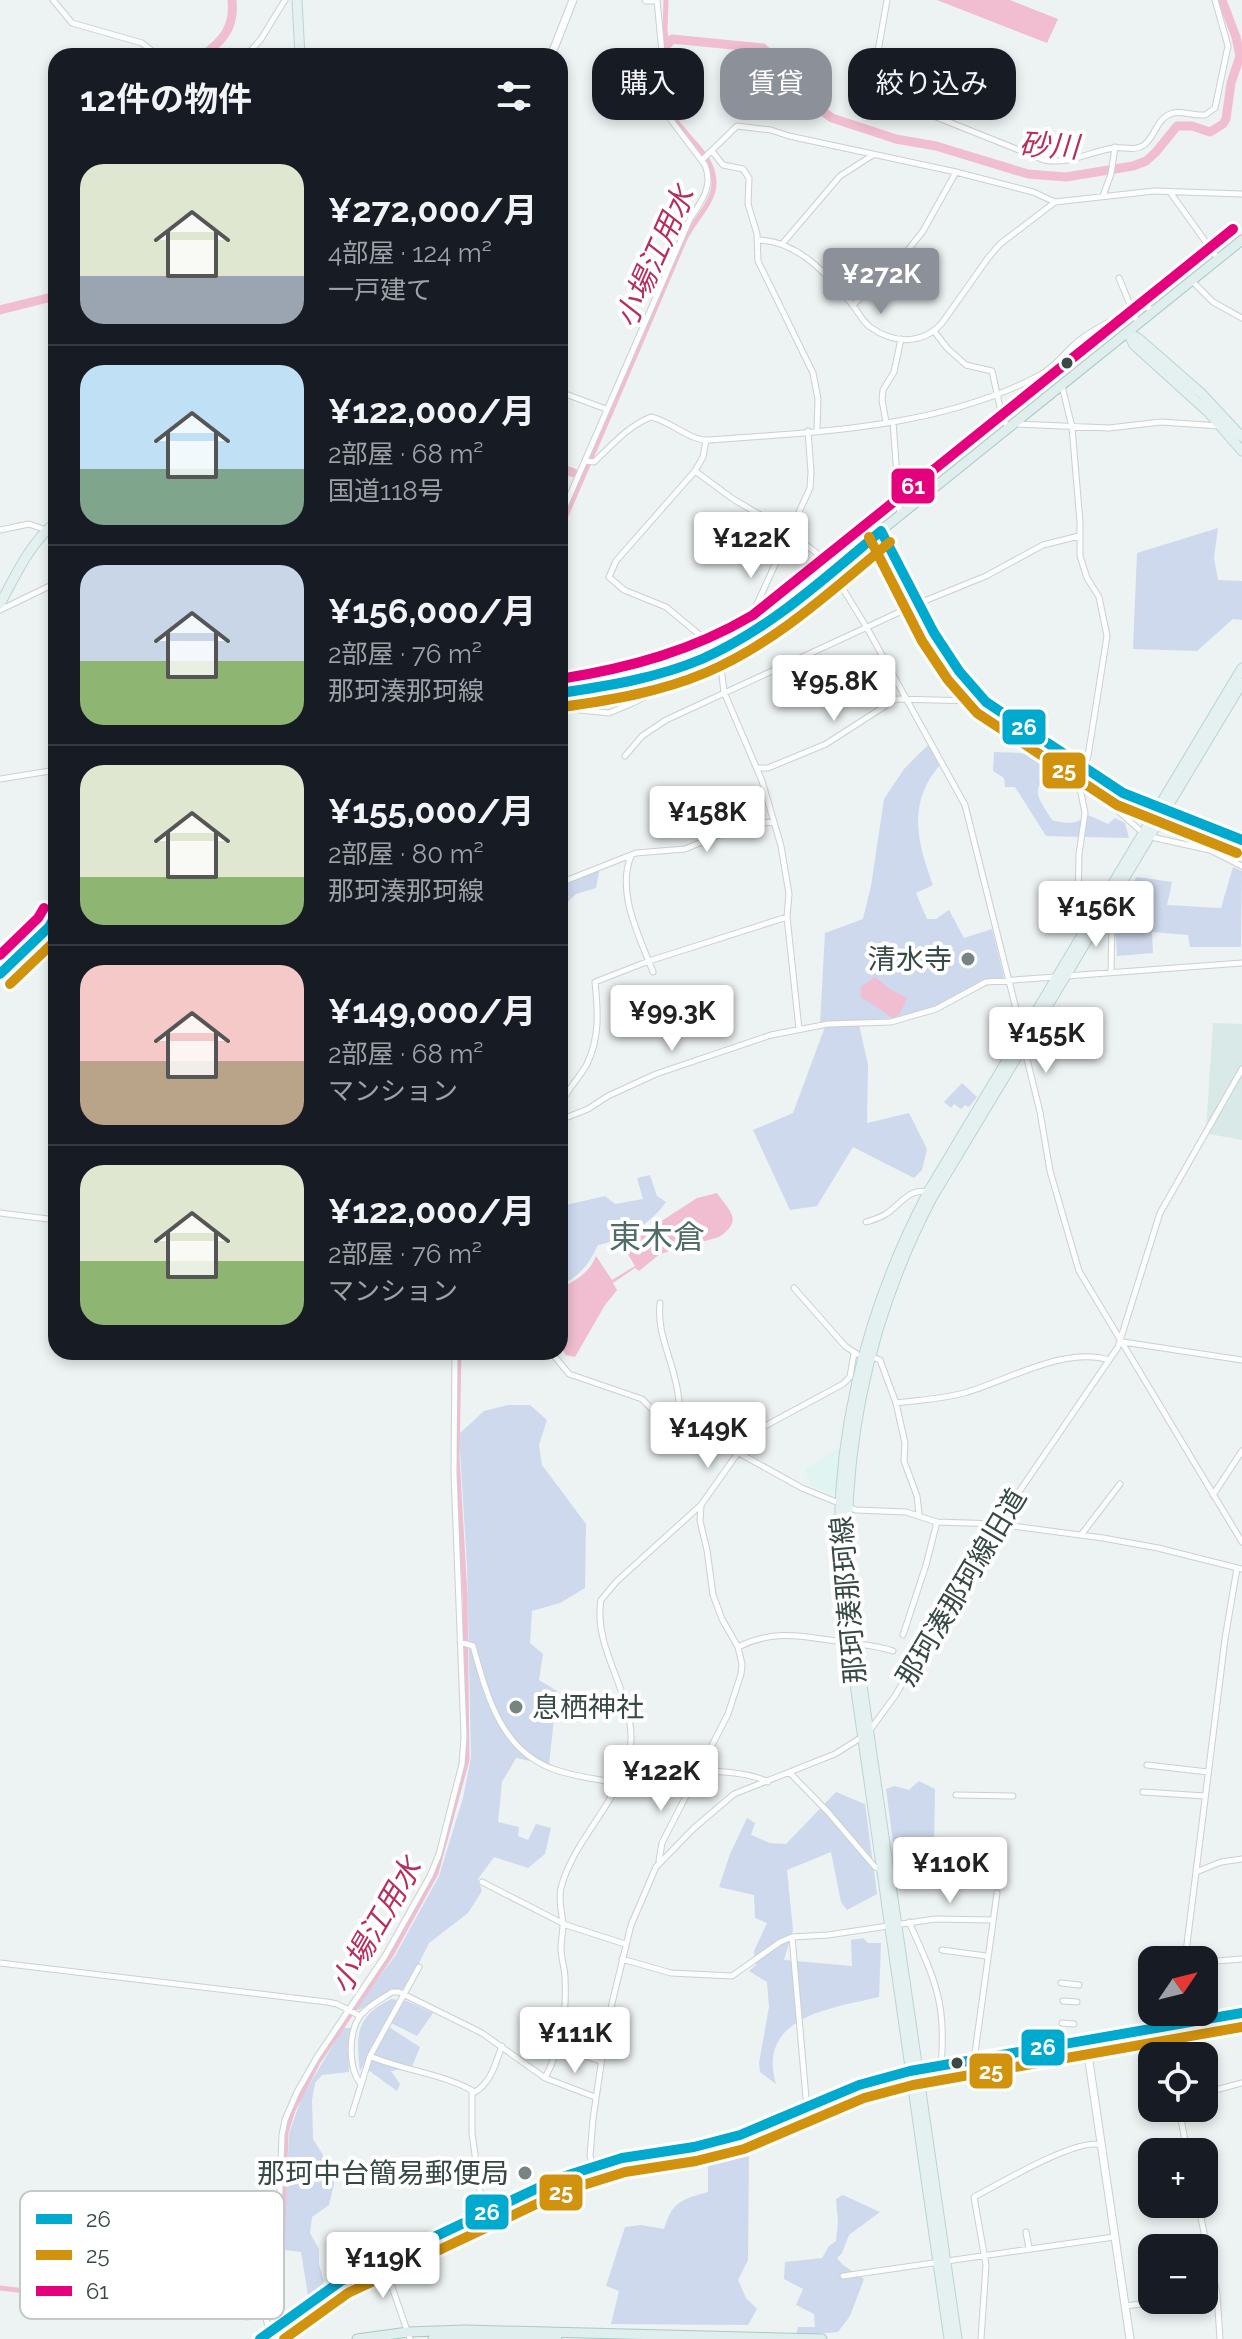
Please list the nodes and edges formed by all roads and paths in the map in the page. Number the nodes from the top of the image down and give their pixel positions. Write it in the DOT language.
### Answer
graph roads {
  1 [pos="53,0"];
  2 [pos="285,0"];
  3 [pos="297,0"];
  4 [pos="573,0"];
  5 [pos="646,0"];
  6 [pos="656,0"];
  7 [pos="887,0"];
  8 [pos="1215,0"];
  9 [pos="148,48"];
  10 [pos="253,48"];
  11 [pos="300,48"];
  12 [pos="554,48"];
  13 [pos="1115,147"];
  14 [pos="874,155"];
  15 [pos="956,172"];
  16 [pos="1169,191"];
  17 [pos="1242,194"];
  18 [pos="1103,196"];
  19 [pos="1055,202"];
  20 [pos="757,240"];
  21 [pos="1242,240"];
  22 [pos="783,243"];
  23 [pos="1218,260"];
  24 [pos="1119,278"];
  25 [pos="1192,281"];
  26 [pos="853,305"];
  27 [pos="1154,311"];
  28 [pos="1132,312"];
  29 [pos="1242,318"];
  30 [pos="1138,324"];
  31 [pos="934,331"];
  32 [pos="1128,332"];
  33 [pos="901,339"];
  34 [pos="1062,386"];
  35 [pos="997,394"];
  36 [pos="568,395"];
  37 [pos="606,409"];
  38 [pos="890,422"];
  39 [pos="1221,425"];
  40 [pos="1012,426"];
  41 [pos="1072,427"];
  42 [pos="817,430"];
  43 [pos="808,431"];
  44 [pos="1242,437"];
  45 [pos="706,440"];
  46 [pos="1242,451"];
  47 [pos="589,461"];
  48 [pos="695,471"];
  49 [pos="568,502"];
  50 [pos="900,517"];
  51 [pos="0,530"];
  52 [pos="46,530"];
  53 [pos="881,531"];
  54 [pos="791,533"];
  55 [pos="1079,536"];
  56 [pos="832,571"];
  57 [pos="48,586"];
  58 [pos="917,604"];
  59 [pos="0,607"];
  60 [pos="867,628"];
  61 [pos="741,639"];
  62 [pos="719,655"];
  63 [pos="1242,668"];
  64 [pos="1242,683"];
  65 [pos="568,692"];
  66 [pos="724,692"];
  67 [pos="981,697"];
  68 [pos="904,698"];
  69 [pos="568,709"];
  70 [pos="625,756"];
  71 [pos="757,768"];
  72 [pos="1084,768"];
  73 [pos="48,771"];
  74 [pos="1081,778"];
  75 [pos="0,779"];
  76 [pos="1162,810"];
  77 [pos="774,821"];
  78 [pos="1146,835"];
  79 [pos="1242,840"];
  80 [pos="631,855"];
  81 [pos="1242,866"];
  82 [pos="568,880"];
  83 [pos="1100,913"];
  84 [pos="787,917"];
  85 [pos="48,920"];
  86 [pos="48,928"];
  87 [pos="649,961"];
  88 [pos="1242,963"];
  89 [pos="0,965"];
  90 [pos="653,972"];
  91 [pos="1111,972"];
  92 [pos="0,974"];
  93 [pos="1062,976"];
  94 [pos="1008,980"];
  95 [pos="799,1029"];
  96 [pos="1022,1034"];
  97 [pos="1024,1046"];
  98 [pos="1242,1069"];
  99 [pos="568,1089"];
  100 [pos="568,1117"];
  101 [pos="928,1192"];
  102 [pos="0,1213"];
  103 [pos="48,1219"];
  104 [pos="866,1222"];
  105 [pos="794,1288"];
  106 [pos="660,1303"];
  107 [pos="1121,1340"];
  108 [pos="862,1355"];
  109 [pos="455,1360"];
  110 [pos="558,1360"];
  111 [pos="1109,1360"];
  112 [pos="1242,1360"];
  113 [pos="896,1403"];
  114 [pos="681,1431"];
  115 [pos="1242,1451"];
  116 [pos="739,1453"];
  117 [pos="1120,1484"];
  118 [pos="1213,1495"];
  119 [pos="701,1505"];
  120 [pos="844,1505"];
  121 [pos="919,1514"];
  122 [pos="937,1522"];
  123 [pos="997,1524"];
  124 [pos="1081,1535"];
  125 [pos="1242,1542"];
  126 [pos="1240,1568"];
  127 [pos="903,1635"];
  128 [pos="464,1643"];
  129 [pos="851,1643"];
  130 [pos="738,1647"];
  131 [pos="893,1651"];
  132 [pos="865,1735"];
  133 [pos="1147,1765"];
  134 [pos="1208,1772"];
  135 [pos="697,1773"];
  136 [pos="790,1773"];
  137 [pos="623,1774"];
  138 [pos="768,1782"];
  139 [pos="617,1783"];
  140 [pos="1143,1792"];
  141 [pos="956,1795"];
  142 [pos="1013,1796"];
  143 [pos="1205,1796"];
  144 [pos="922,1849"];
  145 [pos="1003,1855"];
  146 [pos="1242,1859"];
  147 [pos="659,1863"];
  148 [pos="881,1869"];
  149 [pos="1195,1873"];
  150 [pos="482,1882"];
  151 [pos="997,1893"];
  152 [pos="992,1920"];
  153 [pos="563,1921"];
  154 [pos="909,1922"];
  155 [pos="892,1925"];
  156 [pos="792,1937"];
  157 [pos="625,1944"];
  158 [pos="1187,1946"];
  159 [pos="942,1950"];
  160 [pos="986,1956"];
  161 [pos="622,1959"];
  162 [pos="1242,1959"];
  163 [pos="1218,1961"];
  164 [pos="0,1963"];
  165 [pos="419,1967"];
  166 [pos="1061,1983"];
  167 [pos="1079,1985"];
  168 [pos="404,1995"];
  169 [pos="1063,2001"];
  170 [pos="1077,2002"];
  171 [pos="565,2011"];
  172 [pos="354,2012"];
  173 [pos="1242,2013"];
  174 [pos="1218,2017"];
  175 [pos="1062,2023"];
  176 [pos="1074,2024"];
  177 [pos="1168,2026"];
  178 [pos="606,2027"];
  179 [pos="1086,2041"];
  180 [pos="502,2046"];
  181 [pos="558,2046"];
  182 [pos="370,2056"];
  183 [pos="974,2060"];
  184 [pos="600,2061"];
  185 [pos="941,2065"];
  186 [pos="914,2070"];
  187 [pos="545,2078"];
  188 [pos="360,2083"];
  189 [pos="1242,2083"];
  190 [pos="1218,2089"];
  191 [pos="472,2090"];
  192 [pos="595,2097"];
  193 [pos="810,2105"];
  194 [pos="352,2114"];
  195 [pos="1099,2140"];
  196 [pos="593,2166"];
  197 [pos="280,2191"];
  198 [pos="483,2213"];
  199 [pos="1026,2232"];
  200 [pos="1114,2237"];
  201 [pos="1029,2248"];
  202 [pos="984,2255"];
  203 [pos="383,2259"];
  204 [pos="942,2260"];
  205 [pos="843,2276"];
  206 [pos="1138,2304"];
  207 [pos="1125,2306"];
  208 [pos="1218,2309"];
  209 [pos="266,2319"];
  210 [pos="269,2332"];
  211 [pos="409,2336"];
  212 [pos="741,2337"];
  213 [pos="758,2338"];
  214 [pos="260,2339"];
  215 [pos="357,2339"];
  216 [pos="433,2339"];
  217 [pos="557,2339"];
  218 [pos="822,2339"];
  219 [pos="949,2339"];
  220 [pos="957,2339"];
  221 [pos="981,2339"];
  222 [pos="1130,2339"];
  223 [pos="1220,2339"];
  1 -- 9 [label="street"];
  2 -- 10 [label="street"];
  3 -- 11 [label="main road"];
  4 -- 12 [label="street"];
  5 -- 6 [label="street"];
  6 -- 37 [label="street"];
  7 -- 13 [label="street"];
  8 -- 13 [label="street"];
  13 -- 18 [label="street"];
  14 -- 15 [label="street"];
  14 -- 20 [label="street"];
  14 -- 22 [label="street"];
  15 -- 19 [label="street"];
  15 -- 26 [label="street"];
  16 -- 17 [label="street"];
  16 -- 18 [label="street"];
  16 -- 23 [label="street"];
  18 -- 19 [label="street"];
  19 -- 31 [label="street"];
  20 -- 22 [label="street"];
  20 -- 42 [label="street"];
  21 -- 23 [label="highway"];
  22 -- 26 [label="street"];
  23 -- 25 [label="highway"];
  24 -- 28 [label="street"];
  25 -- 27 [label="highway"];
  25 -- 29 [label="street"];
  26 -- 33 [label="street"];
  27 -- 28 [label="street"];
  27 -- 30 [label="highway"];
  28 -- 30 [label="street"];
  28 -- 35 [label="street"];
  30 -- 32 [label="highway"];
  31 -- 33 [label="street"];
  31 -- 35 [label="street"];
  32 -- 34 [label="highway"];
  32 -- 39 [label="main road"];
  32 -- 44 [label="main road"];
  33 -- 38 [label="street"];
  34 -- 40 [label="highway"];
  34 -- 41 [label="street"];
  35 -- 38 [label="street"];
  35 -- 40 [label="street"];
  36 -- 37 [label="street"];
  37 -- 47 [label="street"];
  38 -- 42 [label="street"];
  38 -- 50 [label="street"];
  39 -- 41 [label="street"];
  39 -- 46 [label="main road"];
  40 -- 41 [label="street"];
  40 -- 50 [label="highway"];
  41 -- 55 [label="street"];
  42 -- 43 [label="street"];
  43 -- 45 [label="street"];
  43 -- 54 [label="street"];
  45 -- 47 [label="street"];
  45 -- 48 [label="street"];
  47 -- 49 [label="street"];
  48 -- 54 [label="street"];
  48 -- 62 [label="street"];
  50 -- 53 [label="highway"];
  51 -- 52 [label="street"];
  52 -- 59 [label="main road"];
  53 -- 56 [label="highway"];
  53 -- 58 [label="street"];
  54 -- 56 [label="street"];
  54 -- 61 [label="street"];
  55 -- 58 [label="street"];
  55 -- 72 [label="street"];
  56 -- 60 [label="street"];
  56 -- 61 [label="highway"];
  57 -- 59 [label="street"];
  58 -- 60 [label="street"];
  58 -- 67 [label="street"];
  60 -- 66 [label="street"];
  60 -- 68 [label="street"];
  61 -- 62 [label="highway"];
  62 -- 65 [label="highway"];
  62 -- 66 [label="street"];
  62 -- 69 [label="street"];
  63 -- 76 [label="main road, 那珂湊那珂線"];
  64 -- 76 [label="main road, 那珂湊那珂線"];
  66 -- 70 [label="street"];
  66 -- 71 [label="street"];
  67 -- 68 [label="street"];
  67 -- 72 [label="street"];
  68 -- 71 [label="street"];
  68 -- 94 [label="street"];
  71 -- 77 [label="street"];
  72 -- 74 [label="street"];
  72 -- 76 [label="street"];
  73 -- 75 [label="street"];
  74 -- 78 [label="street"];
  74 -- 83 [label="street"];
  76 -- 78 [label="main road, 那珂湊那珂線"];
  76 -- 79 [label="street"];
  77 -- 80 [label="street"];
  77 -- 84 [label="street"];
  78 -- 81 [label="street"];
  78 -- 83 [label="main road, 那珂湊那珂線"];
  80 -- 82 [label="street"];
  80 -- 87 [label="street"];
  83 -- 91 [label="street"];
  83 -- 93 [label="main road, 那珂湊那珂線"];
  84 -- 87 [label="street"];
  84 -- 95 [label="street"];
  85 -- 89 [label="highway"];
  86 -- 92 [label="highway"];
  87 -- 90 [label="street"];
  87 -- 99 [label="street"];
  88 -- 91 [label="street"];
  91 -- 93 [label="street"];
  93 -- 94 [label="street"];
  93 -- 96 [label="main road, 那珂湊那珂線"];
  93 -- 97 [label="main road, 那珂湊那珂線"];
  94 -- 95 [label="street"];
  94 -- 96 [label="street"];
  95 -- 100 [label="street"];
  96 -- 97 [label="street"];
  96 -- 101 [label="main road, 那珂湊那珂線"];
  97 -- 107 [label="street"];
  97 -- 108 [label="main road, 那珂湊那珂線"];
  98 -- 107 [label="street, 那珂湊那珂線旧道"];
  101 -- 104 [label="street"];
  101 -- 108 [label="main road, 那珂湊那珂線"];
  102 -- 103 [label="street"];
  105 -- 108 [label="street"];
  106 -- 114 [label="street"];
  107 -- 111 [label="street, 那珂湊那珂線旧道"];
  107 -- 112 [label="street"];
  107 -- 118 [label="street"];
  108 -- 113 [label="street"];
  108 -- 116 [label="street"];
  108 -- 120 [label="main road, 那珂湊那珂線"];
  109 -- 128 [label="street"];
  110 -- 114 [label="street"];
  111 -- 113 [label="street"];
  111 -- 123 [label="street, 那珂湊那珂線旧道"];
  113 -- 121 [label="street"];
  114 -- 116 [label="street"];
  115 -- 118 [label="street"];
  116 -- 119 [label="street"];
  116 -- 120 [label="street"];
  117 -- 124 [label="street"];
  118 -- 125 [label="street"];
  119 -- 130 [label="street"];
  119 -- 137 [label="street"];
  120 -- 121 [label="street"];
  120 -- 129 [label="main road, 那珂湊那珂線"];
  121 -- 122 [label="street"];
  122 -- 123 [label="street"];
  122 -- 127 [label="street"];
  123 -- 124 [label="street"];
  123 -- 132 [label="street, 那珂湊那珂線旧道"];
  124 -- 126 [label="street"];
  126 -- 134 [label="street"];
  128 -- 139 [label="street"];
  128 -- 172 [label="street"];
  129 -- 130 [label="street"];
  129 -- 131 [label="street"];
  129 -- 132 [label="main road, 那珂湊那珂線"];
  130 -- 135 [label="street"];
  132 -- 136 [label="street, 那珂湊那珂線旧道"];
  132 -- 148 [label="main road, 那珂湊那珂線"];
  132 -- 155 [label="main road, 那珂湊那珂線"];
  133 -- 134 [label="street"];
  134 -- 143 [label="street"];
  135 -- 137 [label="street"];
  135 -- 138 [label="street"];
  135 -- 147 [label="street"];
  136 -- 138 [label="street, 那珂湊那珂線旧道"];
  136 -- 148 [label="street"];
  137 -- 139 [label="street"];
  138 -- 147 [label="street, 那珂湊那珂線旧道"];
  139 -- 153 [label="street"];
  140 -- 143 [label="street"];
  141 -- 142 [label="street"];
  143 -- 149 [label="street"];
  144 -- 145 [label="street"];
  146 -- 149 [label="street"];
  147 -- 157 [label="street, 那珂湊那珂線旧道"];
  148 -- 155 [label="main road, 那珂湊那珂線"];
  149 -- 158 [label="street"];
  150 -- 153 [label="street"];
  151 -- 152 [label="street"];
  152 -- 154 [label="street"];
  152 -- 160 [label="street"];
  153 -- 157 [label="street"];
  153 -- 171 [label="street"];
  154 -- 155 [label="street"];
  154 -- 185 [label="street"];
  155 -- 156 [label="street"];
  155 -- 186 [label="main road, 那珂湊那珂線"];
  156 -- 161 [label="street"];
  156 -- 193 [label="street"];
  157 -- 161 [label="street, 那珂湊那珂線旧道"];
  159 -- 160 [label="street"];
  160 -- 183 [label="street"];
  161 -- 178 [label="street, 那珂湊那珂線旧道"];
  162 -- 163 [label="street"];
  164 -- 172 [label="street"];
  165 -- 168 [label="street"];
  166 -- 167 [label="street"];
  168 -- 172 [label="street"];
  168 -- 180 [label="street"];
  168 -- 182 [label="street"];
  169 -- 170 [label="street"];
  171 -- 178 [label="street"];
  171 -- 181 [label="street"];
  172 -- 188 [label="street"];
  172 -- 197 [label="street"];
  173 -- 174 [label="street"];
  175 -- 176 [label="street"];
  177 -- 179 [label="street"];
  178 -- 184 [label="street, 那珂湊那珂線旧道"];
  179 -- 183 [label="street"];
  179 -- 195 [label="street"];
  180 -- 187 [label="street"];
  180 -- 191 [label="street"];
  181 -- 184 [label="street"];
  181 -- 187 [label="street"];
  182 -- 188 [label="street"];
  182 -- 191 [label="street"];
  183 -- 185 [label="street"];
  184 -- 192 [label="street, 那珂湊那珂線旧道"];
  185 -- 186 [label="street"];
  186 -- 193 [label="street"];
  186 -- 204 [label="main road, 那珂湊那珂線"];
  187 -- 192 [label="street"];
  188 -- 194 [label="street"];
  189 -- 190 [label="street"];
  191 -- 198 [label="street"];
  192 -- 196 [label="street, 那珂湊那珂線旧道"];
  193 -- 196 [label="street"];
  195 -- 200 [label="street"];
  195 -- 202 [label="street"];
  196 -- 198 [label="street"];
  198 -- 203 [label="street"];
  199 -- 201 [label="street"];
  200 -- 201 [label="street"];
  200 -- 207 [label="street"];
  201 -- 202 [label="street"];
  202 -- 204 [label="street"];
  202 -- 221 [label="street"];
  203 -- 210 [label="street"];
  203 -- 211 [label="street"];
  204 -- 205 [label="street"];
  204 -- 219 [label="main road, 那珂湊那珂線"];
  204 -- 220 [label="main road, 那珂湊那珂線"];
  206 -- 207 [label="street"];
  207 -- 222 [label="street"];
  208 -- 223 [label="street"];
  209 -- 210 [label="street"];
  210 -- 214 [label="street"];
  211 -- 212 [label="highway"];
  211 -- 215 [label="highway"];
  212 -- 213 [label="highway"];
  213 -- 218 [label="highway"];
  216 -- 217 [label="highway"];
}
